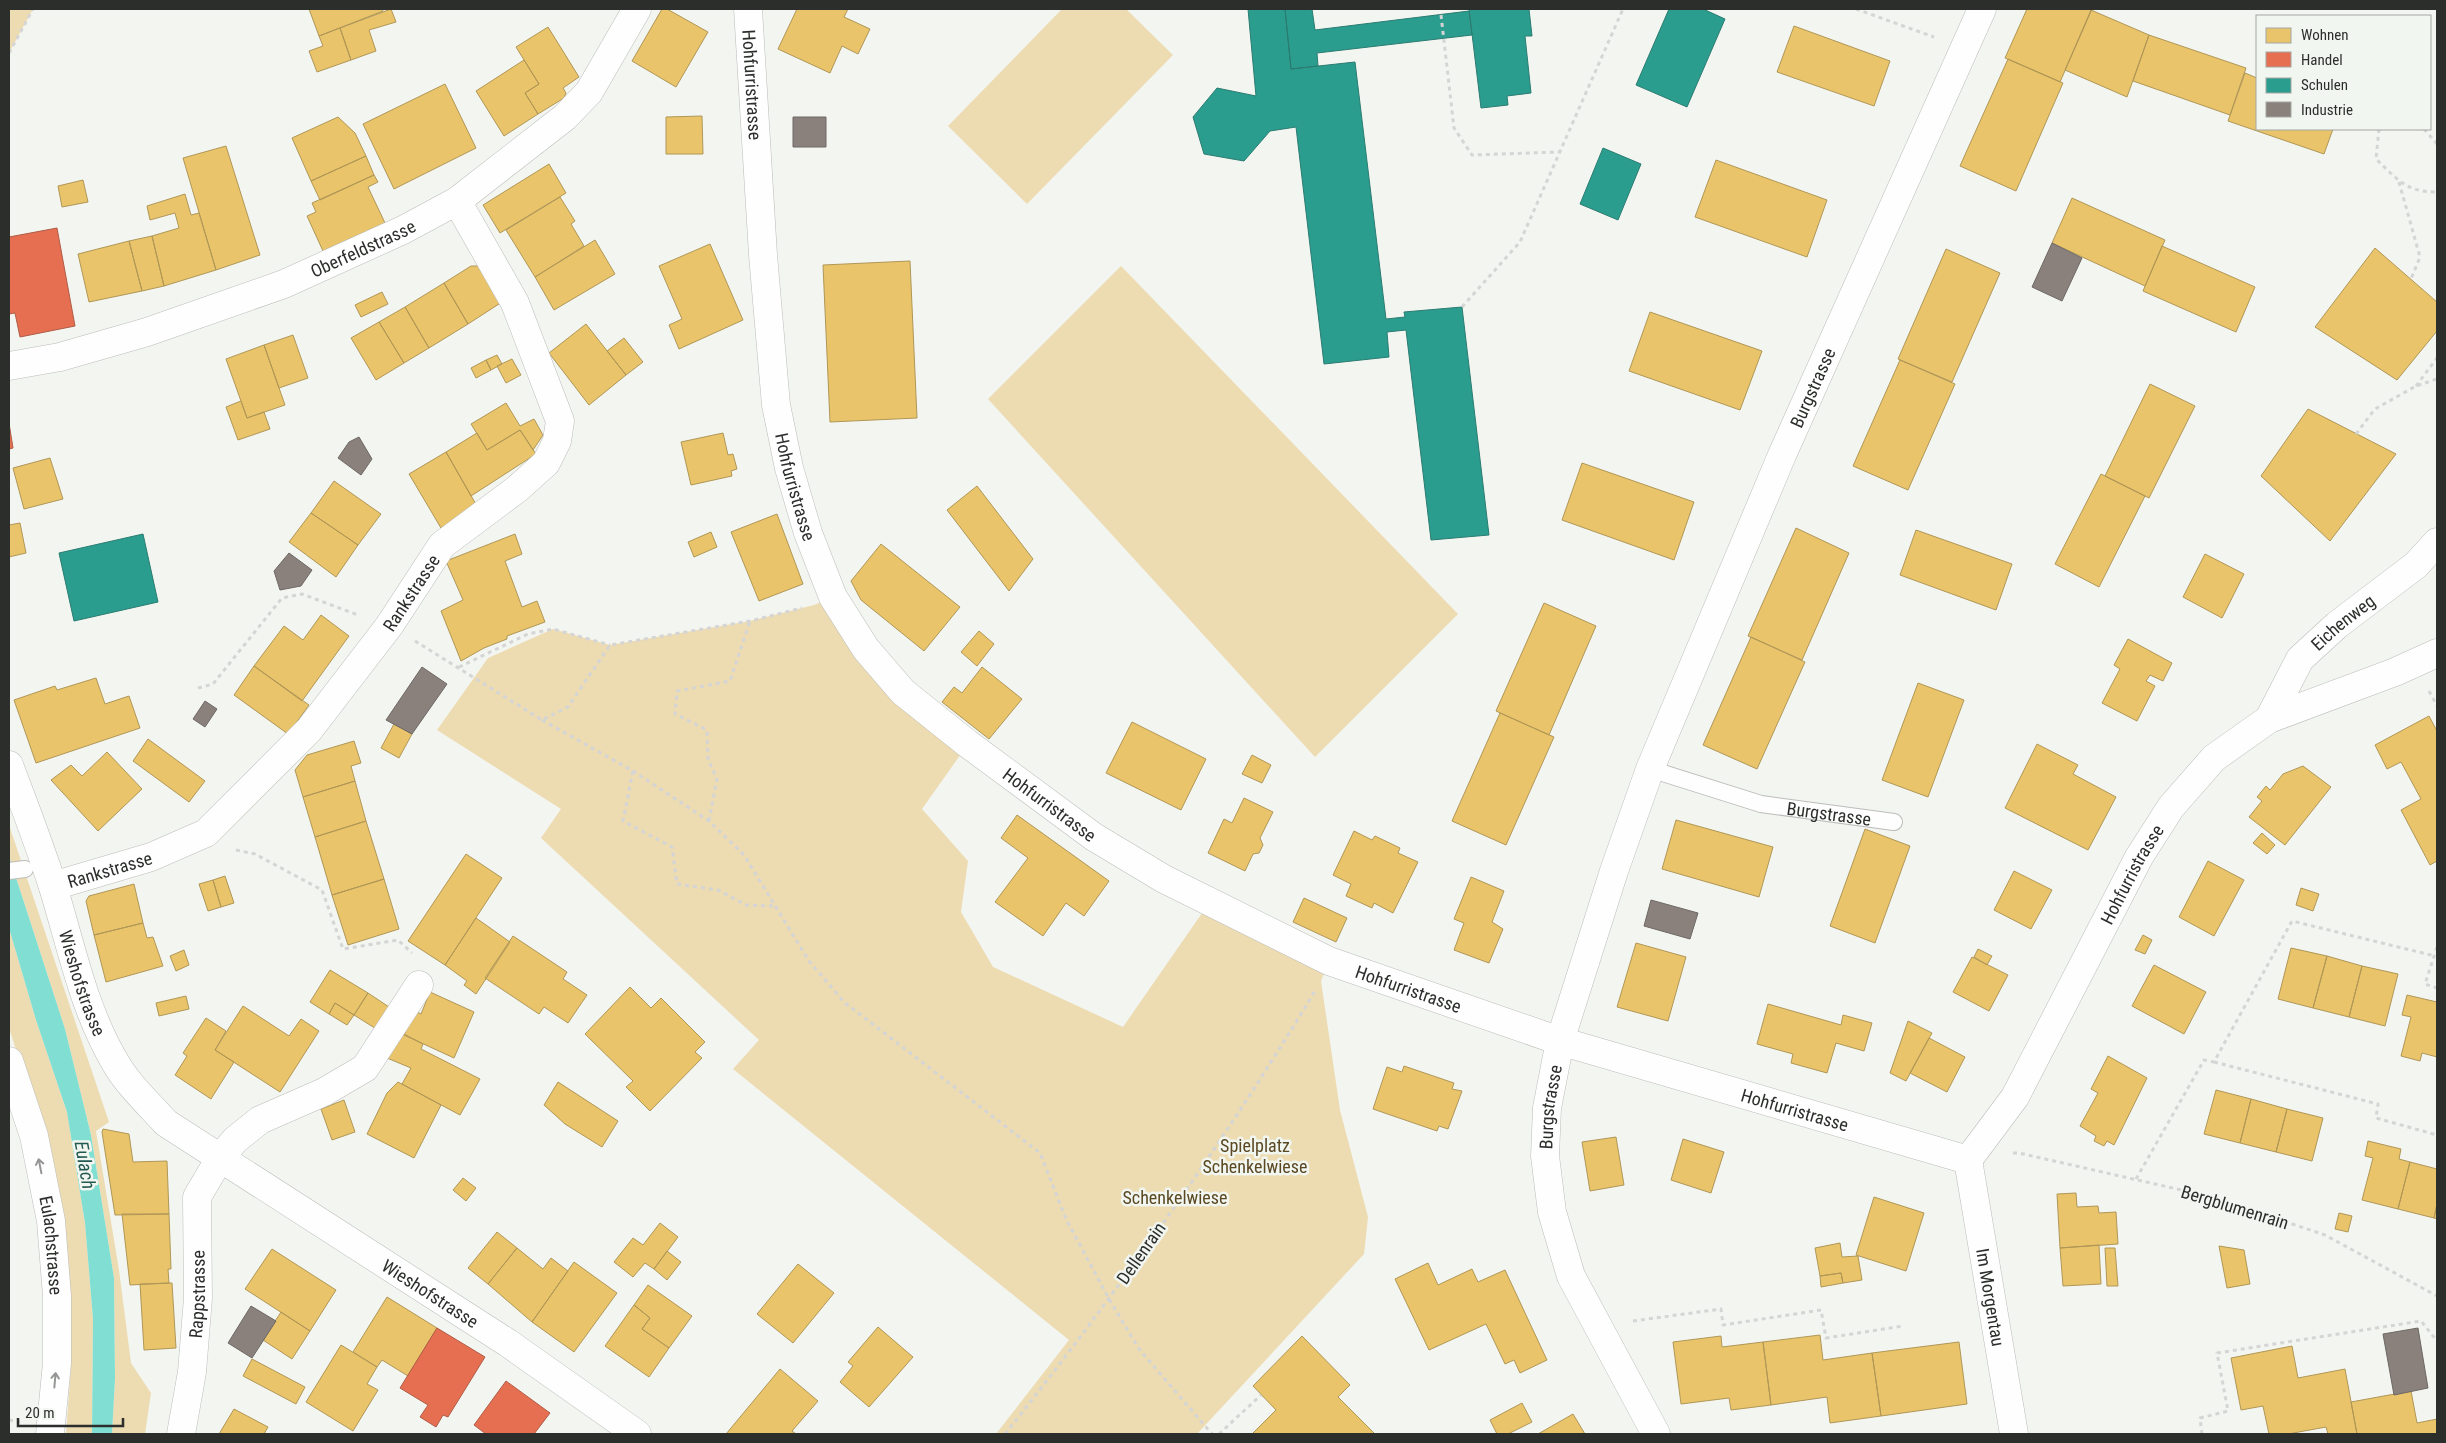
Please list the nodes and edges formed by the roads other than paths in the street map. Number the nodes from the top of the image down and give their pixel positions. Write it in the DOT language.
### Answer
graph roads {
  1 [pos="637,9"];
  2 [pos="748,9"];
  3 [pos="1982,9"];
  4 [pos="457,201"];
  5 [pos="9,366"];
  6 [pos="2437,542"];
  7 [pos="2437,653"];
  8 [pos="2269,719"];
  9 [pos="9,765"];
  10 [pos="1650,769"];
  11 [pos="1894,822"];
  12 [pos="25,868"];
  13 [pos="9,871"];
  14 [pos="53,886"];
  15 [pos="419,985"];
  16 [pos="1560,1041"];
  17 [pos="9,1061"];
  18 [pos="220,1158"];
  19 [pos="1968,1160"];
  20 [pos="50,1434"];
  21 [pos="181,1434"];
  22 [pos="637,1434"];
  23 [pos="1656,1434"];
  24 [pos="2014,1434"];
  1 -- 4 [label="street, Oberfeldstrasse"];
  2 -- 16 [label="street, Hohfurristrasse"];
  3 -- 10 [label="street, Burgstrasse"];
  4 -- 5 [label="street, Oberfeldstrasse"];
  4 -- 14 [label="street, Rankstrasse"];
  6 -- 8 [label="street, Eichenweg"];
  7 -- 8 [label="street, Hohfurristrasse"];
  8 -- 19 [label="street, Hohfurristrasse"];
  9 -- 14 [label="street, Wieshofstrasse"];
  10 -- 11 [label="lane, Burgstrasse"];
  10 -- 16 [label="street, Burgstrasse"];
  12 -- 13 [label="lane"];
  14 -- 18 [label="street, Wieshofstrasse"];
  15 -- 18 [label="street"];
  16 -- 19 [label="street, Hohfurristrasse"];
  16 -- 23 [label="street, Burgstrasse"];
  20 -- 17 [label="street, Eulachstrasse, one-way"];
  18 -- 21 [label="street, Rappstrasse"];
  18 -- 22 [label="street, Wieshofstrasse"];
  19 -- 24 [label="street, Im Morgentau"];
}
